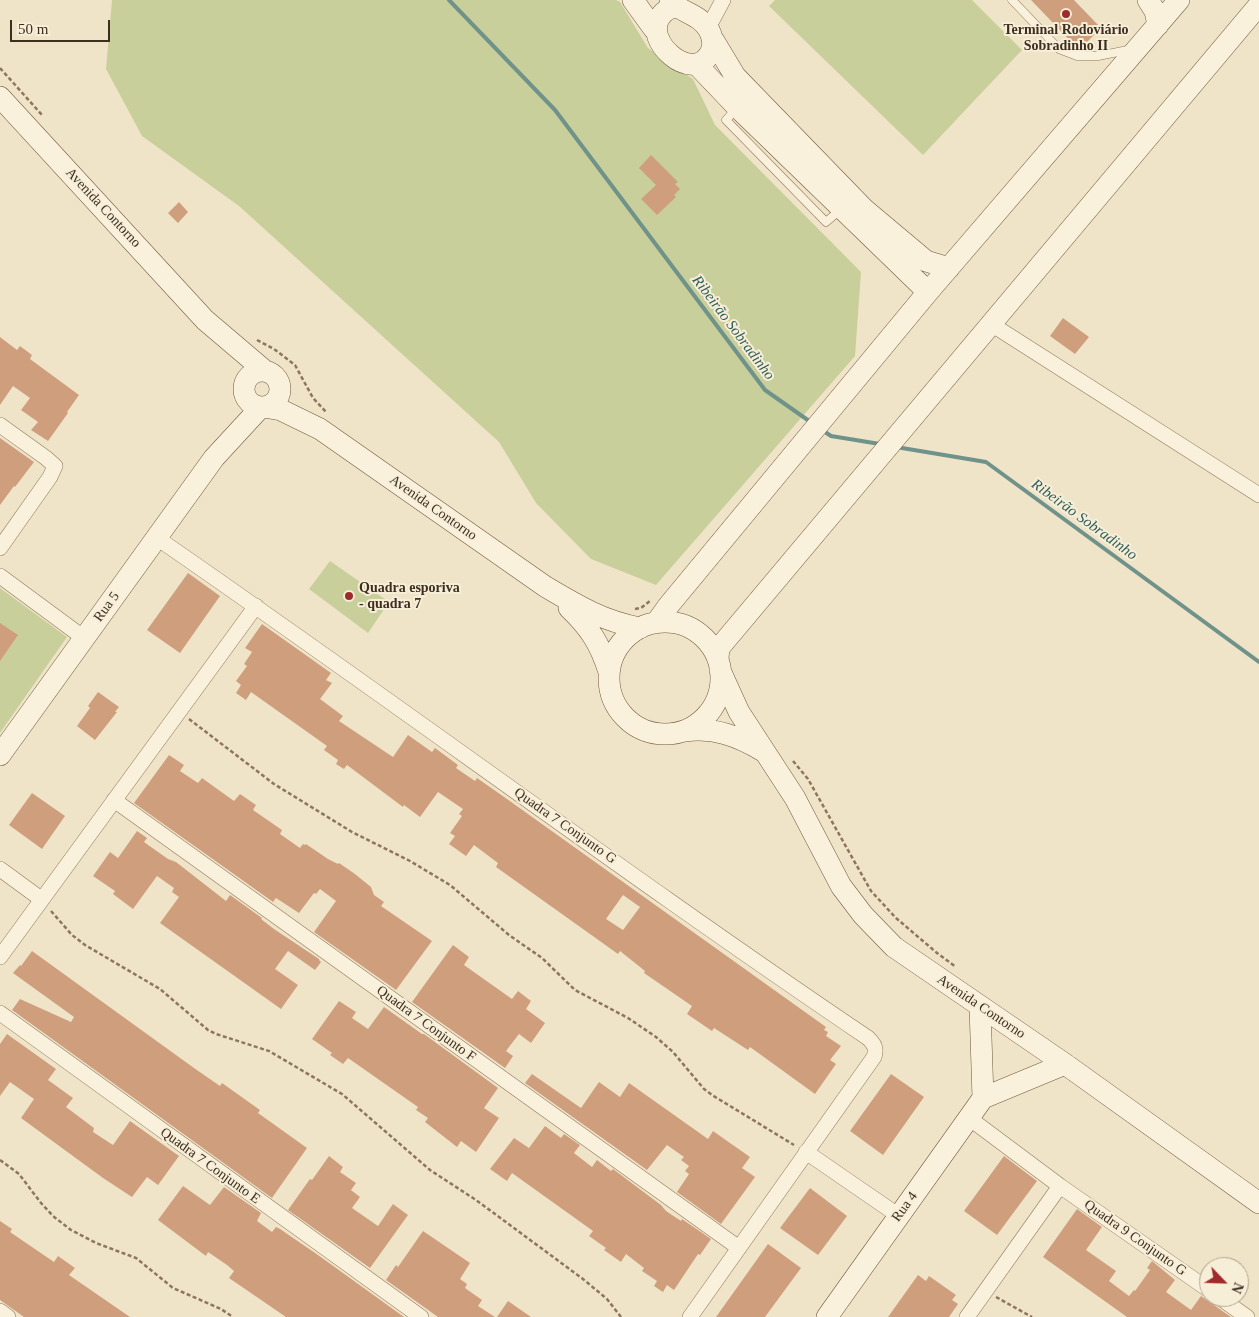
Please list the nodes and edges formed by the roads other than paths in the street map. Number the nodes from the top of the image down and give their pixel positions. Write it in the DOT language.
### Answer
graph roads {
  1 [pos="633,0"];
  2 [pos="723,0"];
  3 [pos="1012,0"];
  4 [pos="1148,0"];
  5 [pos="1179,0"];
  6 [pos="681,4"];
  7 [pos="1259,5"];
  8 [pos="1158,25"];
  9 [pos="654,29"];
  10 [pos="711,35"];
  11 [pos="1140,46"];
  12 [pos="697,65"];
  13 [pos="0,97"];
  14 [pos="949,268"];
  15 [pos="928,292"];
  16 [pos="206,320"];
  17 [pos="991,324"];
  18 [pos="272,377"];
  19 [pos="243,391"];
  20 [pos="263,407"];
  21 [pos="323,421"];
  22 [pos="0,425"];
  23 [pos="214,458"];
  24 [pos="1259,495"];
  25 [pos="157,538"];
  26 [pos="0,548"];
  27 [pos="0,576"];
  28 [pos="546,586"];
  29 [pos="256,606"];
  30 [pos="643,620"];
  31 [pos="84,638"];
  32 [pos="719,659"];
  33 [pos="609,672"];
  34 [pos="685,731"];
  35 [pos="765,752"];
  36 [pos="0,755"];
  37 [pos="114,800"];
  38 [pos="0,870"];
  39 [pos="41,899"];
  40 [pos="0,957"];
  41 [pos="980,1007"];
  42 [pos="0,1013"];
  43 [pos="1065,1064"];
  44 [pos="983,1098"];
  45 [pos="969,1118"];
  46 [pos="806,1152"];
  47 [pos="1060,1186"];
  48 [pos="1259,1203"];
  49 [pos="899,1216"];
  50 [pos="739,1248"];
  51 [pos="1199,1283"];
  52 [pos="1233,1307"];
  53 [pos="0,1311"];
  54 [pos="8,1317"];
  55 [pos="421,1317"];
  56 [pos="690,1317"];
  57 [pos="827,1317"];
  58 [pos="967,1317"];
  59 [pos="1247,1317"];
  1 -- 9 [label="main road"];
  2 -- 10 [label="street"];
  3 -- 11 [label="lane"];
  4 -- 8 [label="main road"];
  5 -- 8 [label="main road"];
  6 -- 9 [label="main road"];
  6 -- 10 [label="main road"];
  7 -- 17 [label="main road"];
  8 -- 11 [label="main road"];
  9 -- 12 [label="main road"];
  10 -- 12 [label="main road"];
  10 -- 14 [label="main road"];
  11 -- 14 [label="main road"];
  12 -- 15 [label="main road"];
  13 -- 16 [label="main road, Avenida Contorno"];
  14 -- 15 [label="main road"];
  15 -- 30 [label="main road"];
  16 -- 18 [label="main road, Avenida Contorno"];
  16 -- 19 [label="main road, Avenida Contorno"];
  17 -- 24 [label="street"];
  17 -- 32 [label="main road"];
  18 -- 19 [label="main road"];
  18 -- 20 [label="main road"];
  18 -- 21 [label="main road, Avenida Contorno"];
  19 -- 20 [label="main road"];
  19 -- 23 [label="main road, Rua 5"];
  20 -- 21 [label="main road, Avenida Contorno"];
  20 -- 23 [label="main road, Rua 5"];
  21 -- 28 [label="main road, Avenida Contorno"];
  22 -- 26 [label="street"];
  23 -- 25 [label="main road, Rua 5"];
  25 -- 29 [label="street, Quadra 7 Conjunto G"];
  25 -- 31 [label="main road, Rua 5"];
  27 -- 31 [label="street"];
  28 -- 30 [label="main road, Avenida Contorno"];
  28 -- 33 [label="main road, Avenida Contorno"];
  29 -- 37 [label="street"];
  29 -- 46 [label="street, Quadra 7 Conjunto G"];
  30 -- 32 [label="main road"];
  30 -- 33 [label="main road"];
  31 -- 36 [label="main road, Rua 5"];
  32 -- 34 [label="main road"];
  32 -- 35 [label="main road, Avenida Contorno"];
  33 -- 34 [label="main road"];
  34 -- 35 [label="main road, Avenida Contorno"];
  35 -- 41 [label="main road, Avenida Contorno"];
  37 -- 39 [label="street"];
  37 -- 50 [label="street, Quadra 7 Conjunto F"];
  38 -- 39 [label="street"];
  39 -- 40 [label="street"];
  41 -- 43 [label="main road, Avenida Contorno"];
  41 -- 44 [label="main road"];
  42 -- 55 [label="street, Quadra 7 Conjunto E"];
  43 -- 44 [label="main road"];
  43 -- 48 [label="main road, Avenida Contorno"];
  44 -- 45 [label="main road, Rua 4"];
  45 -- 47 [label="street, Quadra 9 Conjunto G"];
  45 -- 49 [label="main road, Rua 4"];
  46 -- 49 [label="street"];
  46 -- 50 [label="street"];
  47 -- 51 [label="street, Quadra 9 Conjunto G"];
  47 -- 58 [label="street"];
  49 -- 57 [label="main road, Rua 4"];
  50 -- 56 [label="street"];
  52 -- 59 [label="street"];
  53 -- 54 [label="street"];
}
